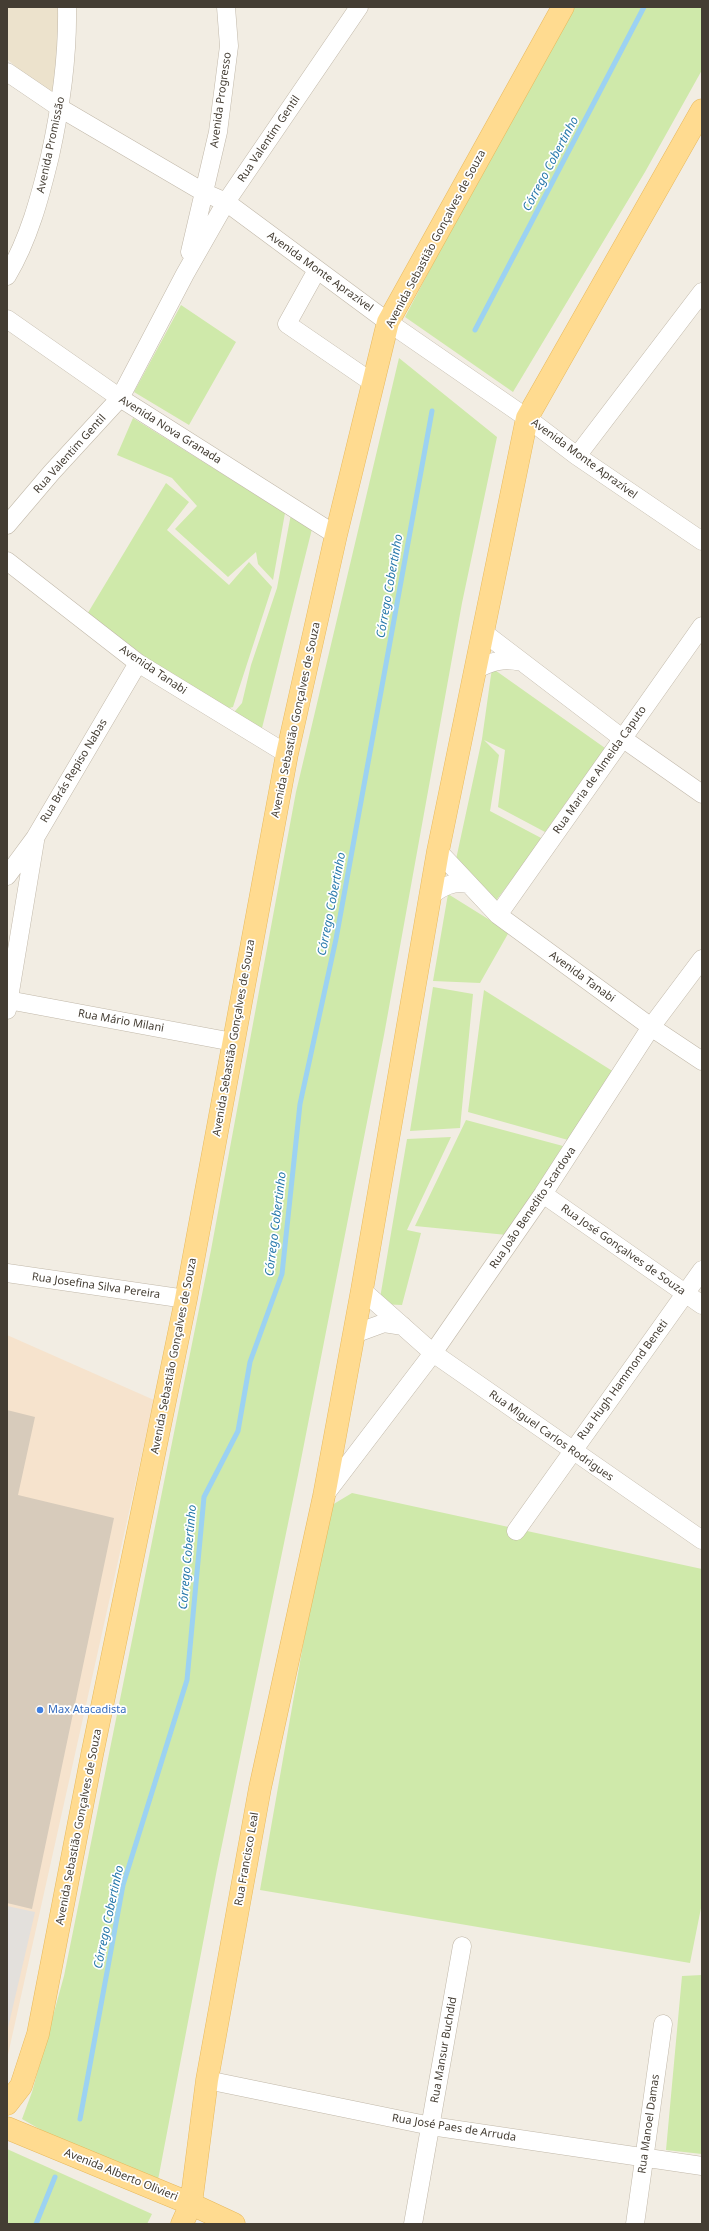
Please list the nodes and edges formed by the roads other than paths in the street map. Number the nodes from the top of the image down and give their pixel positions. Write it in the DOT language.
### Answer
graph roads {
  1 [pos="66,7"];
  2 [pos="226,7"];
  3 [pos="358,7"];
  4 [pos="563,7"];
  5 [pos="7,72"];
  6 [pos="60,108"];
  7 [pos="702,110"];
  8 [pos="205,193"];
  9 [pos="226,202"];
  10 [pos="317,270"];
  11 [pos="185,274"];
  12 [pos="7,276"];
  13 [pos="702,292"];
  14 [pos="7,319"];
  15 [pos="388,322"];
  16 [pos="373,383"];
  17 [pos="120,398"];
  18 [pos="527,418"];
  19 [pos="577,456"];
  20 [pos="7,525"];
  21 [pos="336,535"];
  22 [pos="702,541"];
  23 [pos="7,561"];
  24 [pos="702,626"];
  25 [pos="483,632"];
  26 [pos="138,663"];
  27 [pos="523,663"];
  28 [pos="475,670"];
  29 [pos="622,738"];
  30 [pos="287,754"];
  31 [pos="702,794"];
  32 [pos="35,838"];
  33 [pos="438,851"];
  34 [pos="7,876"];
  35 [pos="469,884"];
  36 [pos="430,896"];
  37 [pos="498,915"];
  38 [pos="702,959"];
  39 [pos="8,1005"];
  40 [pos="651,1027"];
  41 [pos="233,1042"];
  42 [pos="702,1061"];
  43 [pos="543,1194"];
  44 [pos="702,1270"];
  45 [pos="7,1273"];
  46 [pos="362,1290"];
  47 [pos="686,1294"];
  48 [pos="186,1299"];
  49 [pos="702,1305"];
  50 [pos="403,1326"];
  51 [pos="354,1334"];
  52 [pos="433,1353"];
  53 [pos="332,1449"];
  54 [pos="572,1451"];
  55 [pos="358,1453"];
  56 [pos="324,1496"];
  57 [pos="516,1531"];
  58 [pos="702,1540"];
  59 [pos="462,1946"];
  60 [pos="663,2024"];
  61 [pos="207,2080"];
  62 [pos="7,2104"];
  63 [pos="431,2126"];
  64 [pos="7,2128"];
  65 [pos="644,2158"];
  66 [pos="702,2166"];
  67 [pos="191,2204"];
  68 [pos="182,2224"];
  69 [pos="234,2224"];
  70 [pos="413,2224"];
  71 [pos="635,2224"];
  1 -- 6 [label="street, Avenida Promissão"];
  2 -- 8 [label="street, Avenida Progresso"];
  3 -- 9 [label="street, Rua Valentim Gentil"];
  4 -- 15 [label="main road, Avenida Sebastião Gonçalves de Souza"];
  5 -- 6 [label="street, Avenida Monte Aprazível"];
  6 -- 8 [label="street, Avenida Monte Aprazível"];
  6 -- 12 [label="street, Avenida Promissão"];
  7 -- 18 [label="main road"];
  8 -- 9 [label="street, Avenida Monte Aprazível"];
  8 -- 11 [label="street, Rua Valentim Gentil"];
  9 -- 10 [label="street, Avenida Monte Aprazível"];
  9 -- 11 [label="street, Rua Valentim Gentil"];
  10 -- 15 [label="street, Avenida Monte Aprazível"];
  10 -- 16 [label="street"];
  11 -- 17 [label="street, Rua Valentim Gentil"];
  13 -- 19 [label="street"];
  14 -- 17 [label="street, Avenida Nova Granada"];
  15 -- 16 [label="main road, Avenida Sebastião Gonçalves de Souza"];
  15 -- 18 [label="street, Avenida Monte Aprazível"];
  16 -- 21 [label="main road, Avenida Sebastião Gonçalves de Souza"];
  17 -- 20 [label="street, Rua Valentim Gentil"];
  17 -- 21 [label="street, Avenida Nova Granada"];
  18 -- 19 [label="street, Avenida Monte Aprazível"];
  18 -- 25 [label="main road"];
  19 -- 22 [label="street, Avenida Monte Aprazível"];
  21 -- 30 [label="main road, Avenida Sebastião Gonçalves de Souza"];
  23 -- 26 [label="street, Avenida Tanabi"];
  24 -- 29 [label="street, Rua Maria de Almeida Caputo"];
  25 -- 27 [label="street"];
  25 -- 28 [label="main road"];
  26 -- 30 [label="street, Avenida Tanabi"];
  26 -- 32 [label="street, Rua Brás Repiso Nabas"];
  27 -- 28 [label="street"];
  27 -- 29 [label="street"];
  28 -- 33 [label="main road"];
  29 -- 31 [label="street"];
  29 -- 37 [label="street, Rua Maria de Almeida Caputo"];
  30 -- 41 [label="main road, Avenida Sebastião Gonçalves de Souza"];
  32 -- 34 [label="street, Rua Brás Repiso Nabas"];
  32 -- 39 [label="street"];
  33 -- 35 [label="street, Avenida Tanabi"];
  33 -- 36 [label="main road"];
  35 -- 36 [label="street"];
  35 -- 37 [label="street, Avenida Tanabi"];
  36 -- 46 [label="main road"];
  37 -- 40 [label="street, Avenida Tanabi"];
  38 -- 40 [label="street, Rua João Benedito Scardova"];
  39 -- 41 [label="street, Rua Mário Milani"];
  40 -- 42 [label="street, Avenida Tanabi"];
  40 -- 43 [label="street, Rua João Benedito Scardova"];
  41 -- 48 [label="main road, Avenida Sebastião Gonçalves de Souza"];
  43 -- 47 [label="street, Rua José Gonçalves de Souza"];
  43 -- 52 [label="street, Rua João Benedito Scardova"];
  44 -- 47 [label="street, Rua Hugh Hammond Beneti"];
  45 -- 48 [label="street, Rua Josefina Silva Pereira"];
  46 -- 50 [label="street, Rua Miguel Carlos Rodrigues"];
  46 -- 51 [label="main road"];
  47 -- 49 [label="street, Rua José Gonçalves de Souza"];
  47 -- 54 [label="street, Rua Hugh Hammond Beneti"];
  48 -- 62 [label="main road, Avenida Sebastião Gonçalves de Souza"];
  50 -- 51 [label="street"];
  50 -- 52 [label="street, Rua Miguel Carlos Rodrigues"];
  51 -- 53 [label="main road"];
  52 -- 54 [label="street, Rua Miguel Carlos Rodrigues"];
  52 -- 55 [label="street, Rua João Benedito Scardova"];
  53 -- 55 [label="street"];
  53 -- 56 [label="main road"];
  54 -- 57 [label="street, Rua Hugh Hammond Beneti"];
  54 -- 58 [label="street, Rua Miguel Carlos Rodrigues"];
  55 -- 56 [label="street, Rua João Benedito Scardova"];
  56 -- 61 [label="main road, Rua Francisco Leal"];
  59 -- 63 [label="street, Rua Mansur Buchdid"];
  60 -- 65 [label="street, Rua Manoel Damas"];
  61 -- 63 [label="street, Rua José Paes de Arruda"];
  61 -- 67 [label="main road, Rua Francisco Leal"];
  63 -- 65 [label="street, Rua José Paes de Arruda"];
  63 -- 70 [label="street, Rua Mansur Buchdid"];
  64 -- 67 [label="main road, Avenida Alberto Olivieri"];
  65 -- 66 [label="street, Rua José Paes de Arruda"];
  65 -- 71 [label="street, Rua Manoel Damas"];
  67 -- 68 [label="main road, Rua Francisco Leal"];
  67 -- 69 [label="main road, Avenida Alberto Olivieri"];
}
